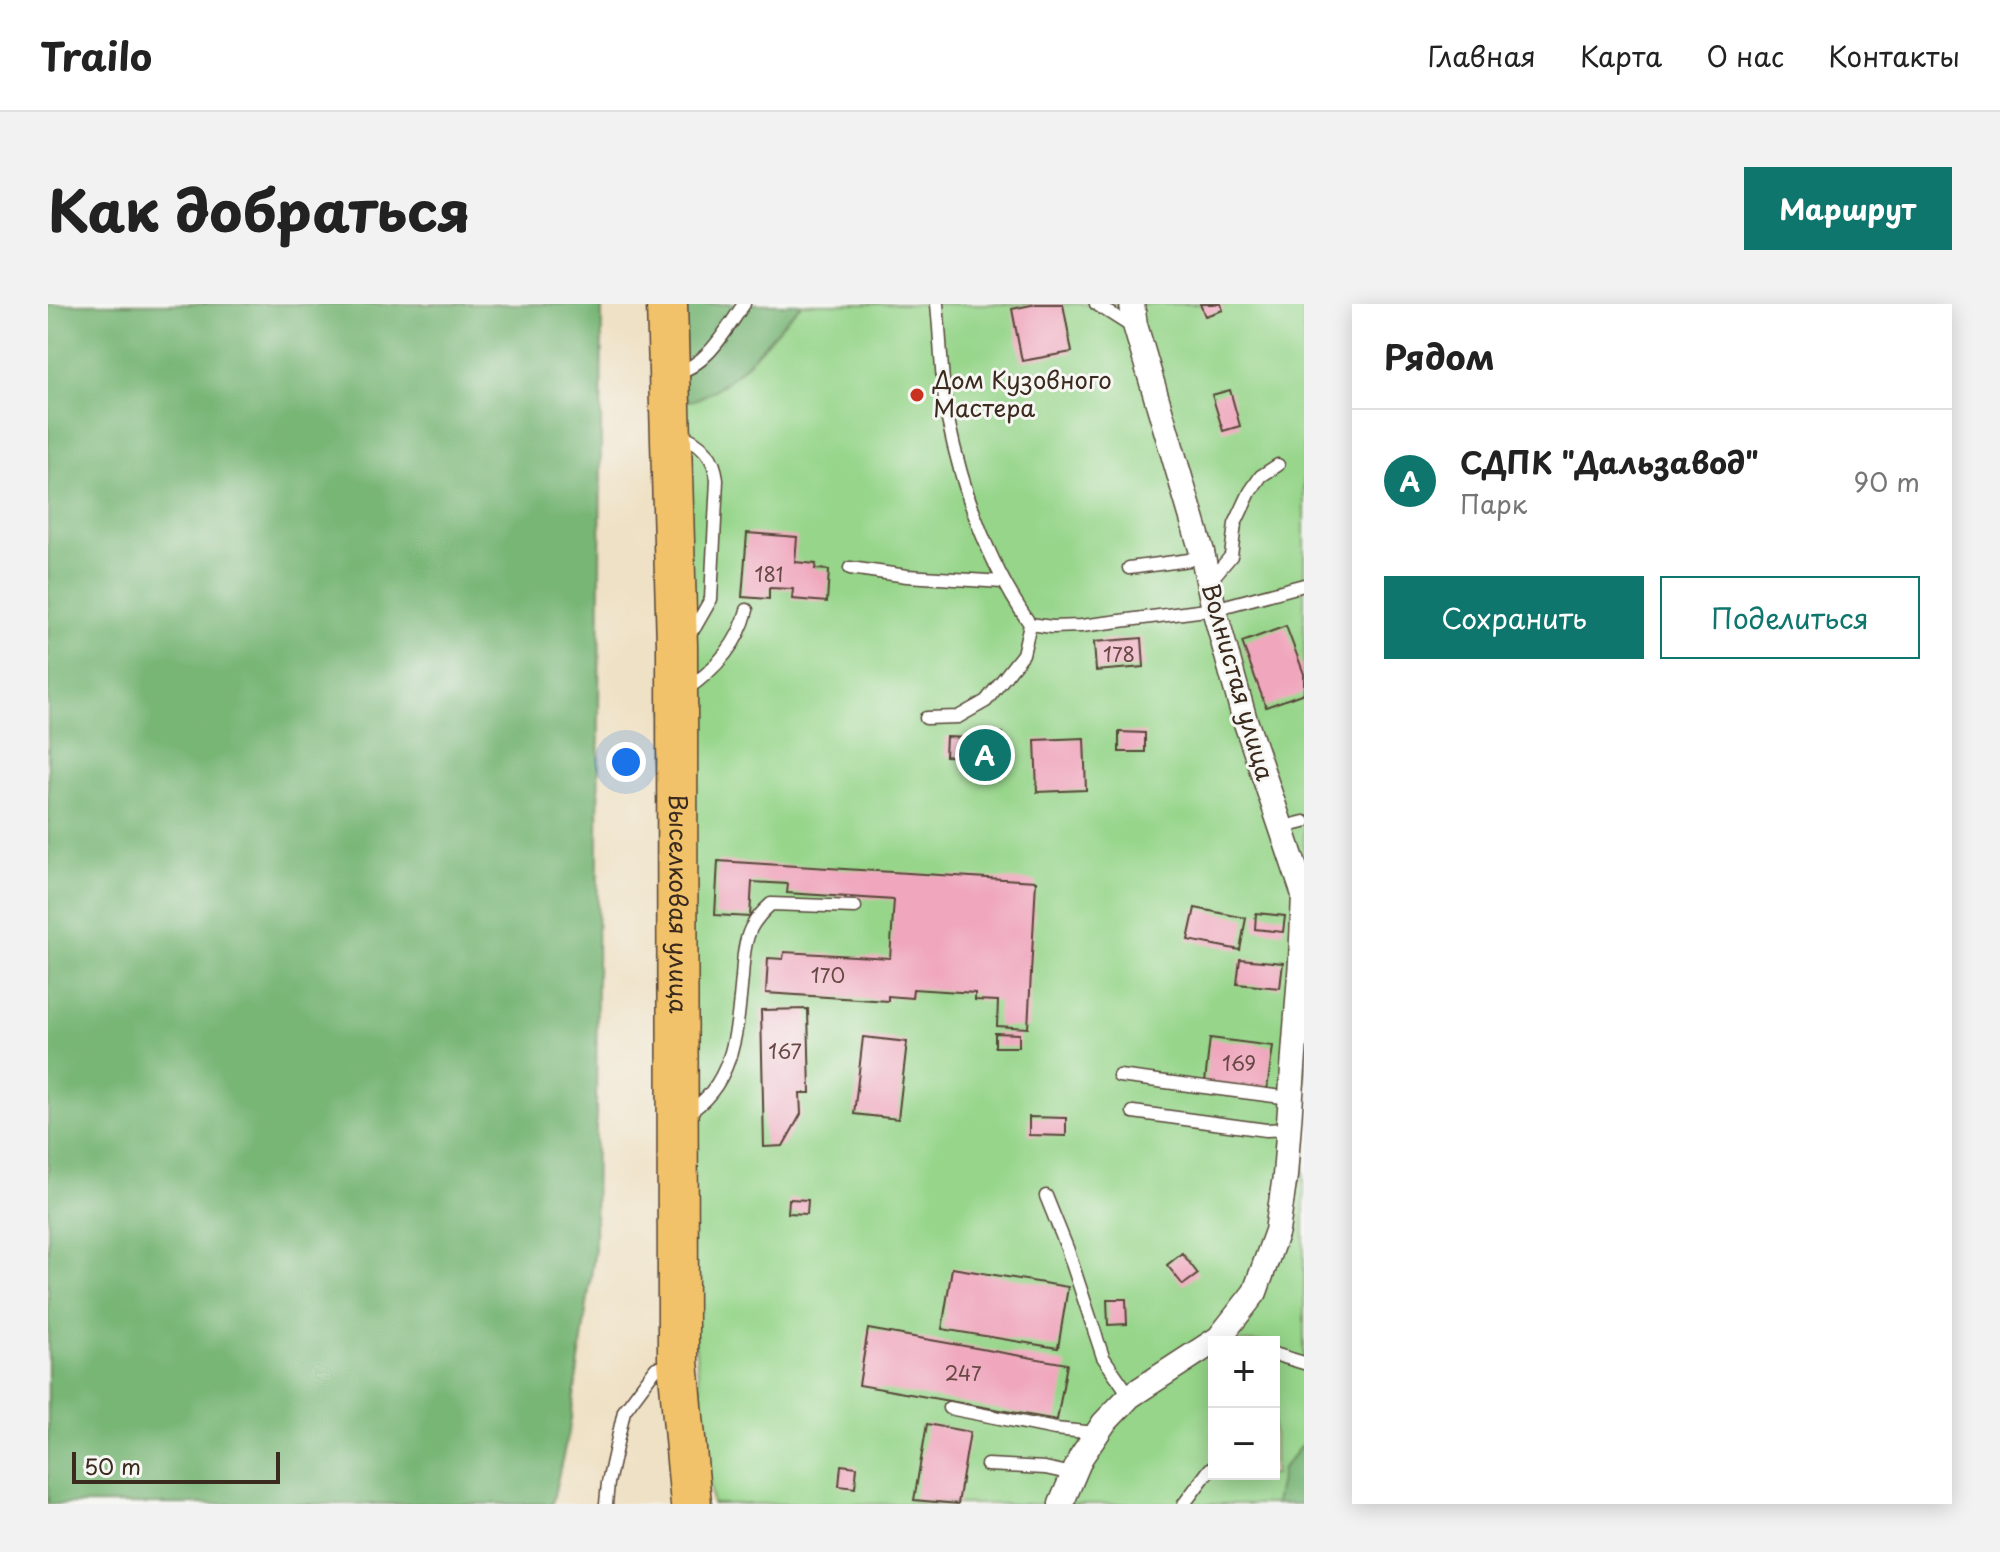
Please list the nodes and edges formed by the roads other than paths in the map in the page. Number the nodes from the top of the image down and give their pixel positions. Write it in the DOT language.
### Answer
graph roads {
  1 [pos="647,304"];
  2 [pos="667,304"];
  3 [pos="744,304"];
  4 [pos="937,304"];
  5 [pos="1096,304"];
  6 [pos="1133,314"];
  7 [pos="671,374"];
  8 [pos="1278,465"];
  9 [pos="1202,552"];
  10 [pos="850,568"];
  11 [pos="1129,568"];
  12 [pos="1003,582"];
  13 [pos="1209,582"];
  14 [pos="1304,585"];
  15 [pos="1214,609"];
  16 [pos="747,610"];
  17 [pos="1030,624"];
  18 [pos="677,694"];
  19 [pos="926,718"];
  20 [pos="1304,822"];
  21 [pos="1280,828"];
  22 [pos="855,907"];
  23 [pos="1119,1076"];
  24 [pos="1290,1098"];
  25 [pos="1133,1112"];
  26 [pos="678,1118"];
  27 [pos="1288,1129"];
  28 [pos="1296,1156"];
  29 [pos="1046,1196"];
  30 [pos="1228,1336"];
  31 [pos="1208,1350"];
  32 [pos="1280,1356"];
  33 [pos="1304,1363"];
  34 [pos="656,1368"];
  35 [pos="1130,1396"];
  36 [pos="949,1408"];
  37 [pos="1096,1433"];
  38 [pos="987,1465"];
  39 [pos="1208,1472"];
  40 [pos="1073,1474"];
  41 [pos="606,1504"];
  42 [pos="668,1504"];
  43 [pos="691,1504"];
  44 [pos="1061,1504"];
  45 [pos="1184,1504"];
  1 -- 34 [label="main road, Выселковая улица"];
  2 -- 7 [label="main road, Выселковая улица"];
  3 -- 7 [label="lane"];
  4 -- 12 [label="lane"];
  5 -- 6 [label="lane"];
  6 -- 9 [label="street, Волнистая улица"];
  7 -- 18 [label="main road, Выселковая улица"];
  8 -- 13 [label="lane"];
  9 -- 11 [label="lane"];
  9 -- 13 [label="street, Волнистая улица"];
  10 -- 12 [label="lane"];
  12 -- 17 [label="lane"];
  13 -- 15 [label="street, Волнистая улица"];
  14 -- 15 [label="lane"];
  15 -- 17 [label="lane"];
  15 -- 21 [label="street, Волнистая улица"];
  16 -- 18 [label="lane"];
  17 -- 19 [label="lane"];
  18 -- 26 [label="main road, Выселковая улица"];
  20 -- 21 [label="lane"];
  21 -- 24 [label="street, Волнистая улица"];
  22 -- 26 [label="lane"];
  23 -- 24 [label="lane"];
  24 -- 27 [label="street, Волнистая улица"];
  25 -- 27 [label="lane"];
  26 -- 43 [label="main road, Выселковая улица"];
  27 -- 28 [label="street, Волнистая улица"];
  28 -- 30 [label="street, Волнистая улица"];
  29 -- 35 [label="lane"];
  31 -- 35 [label="street, Волнистая улица"];
  32 -- 33 [label="lane"];
  34 -- 41 [label="lane"];
  34 -- 42 [label="main road, Выселковая улица"];
  35 -- 37 [label="street, Волнистая улица"];
  36 -- 37 [label="lane"];
  37 -- 40 [label="street, Волнистая улица"];
  38 -- 40 [label="lane"];
  39 -- 45 [label="lane"];
  40 -- 44 [label="street, Волнистая улица"];
}
